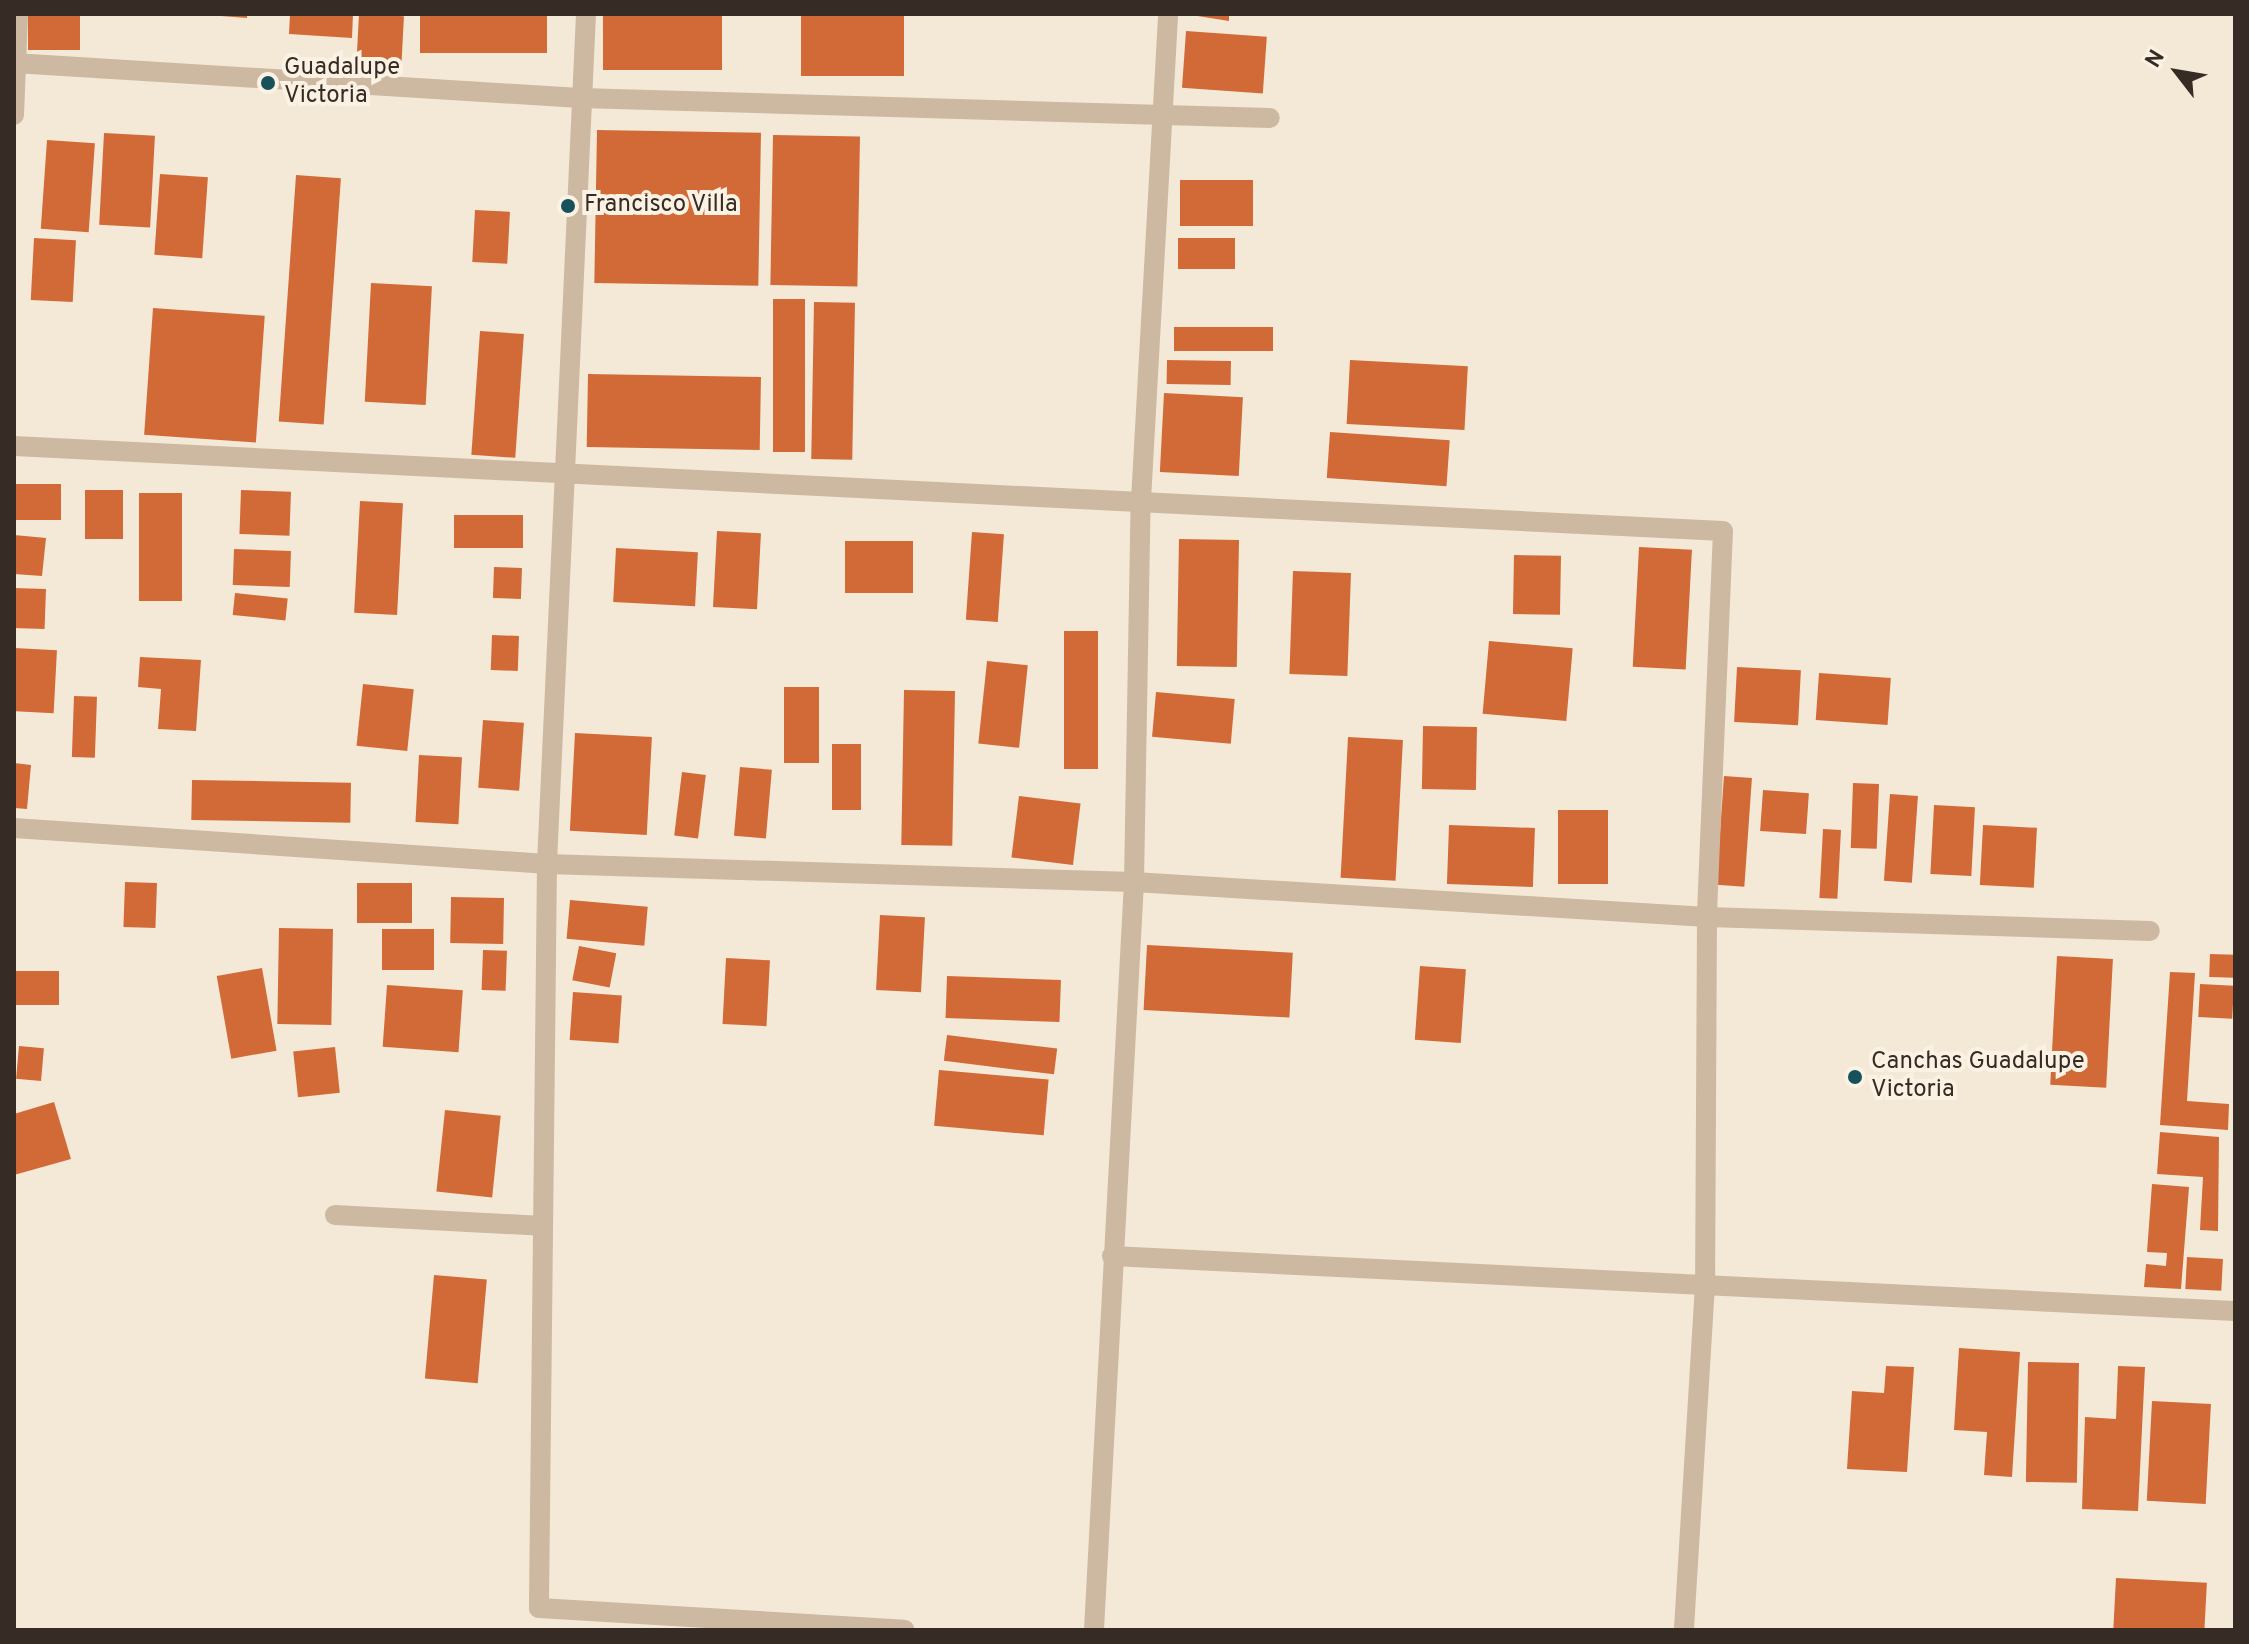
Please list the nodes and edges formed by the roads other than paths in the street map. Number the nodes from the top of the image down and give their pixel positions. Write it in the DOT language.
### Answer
graph roads {
  1 [pos="18,14"];
  2 [pos="586,14"];
  3 [pos="1168,14"];
  4 [pos="15,63"];
  5 [pos="580,98"];
  6 [pos="14,115"];
  7 [pos="1163,118"];
  8 [pos="1270,118"];
  9 [pos="14,446"];
  10 [pos="566,473"];
  11 [pos="1141,500"];
  12 [pos="14,828"];
  13 [pos="547,864"];
  14 [pos="1134,882"];
  15 [pos="1707,917"];
  16 [pos="2150,931"];
  17 [pos="335,1215"];
  18 [pos="543,1226"];
  19 [pos="1112,1256"];
  20 [pos="1705,1285"];
  21 [pos="2235,1311"];
  22 [pos="659,1622"];
  23 [pos="904,1630"];
  24 [pos="1094,1630"];
  25 [pos="1684,1630"];
  1 -- 4 [label="street"];
  2 -- 5 [label="street"];
  3 -- 7 [label="street"];
  4 -- 5 [label="street"];
  4 -- 6 [label="street"];
  5 -- 7 [label="street"];
  5 -- 10 [label="street"];
  7 -- 8 [label="street"];
  7 -- 11 [label="street"];
  9 -- 10 [label="street"];
  10 -- 11 [label="street"];
  10 -- 13 [label="street"];
  11 -- 14 [label="street"];
  11 -- 15 [label="street"];
  12 -- 13 [label="street"];
  13 -- 14 [label="street"];
  13 -- 18 [label="street"];
  14 -- 15 [label="street"];
  14 -- 19 [label="street"];
  15 -- 16 [label="street"];
  15 -- 20 [label="street"];
  17 -- 18 [label="street"];
  18 -- 22 [label="street"];
  19 -- 20 [label="street"];
  19 -- 24 [label="street"];
  20 -- 21 [label="street"];
  20 -- 25 [label="street"];
  22 -- 23 [label="street"];
}
